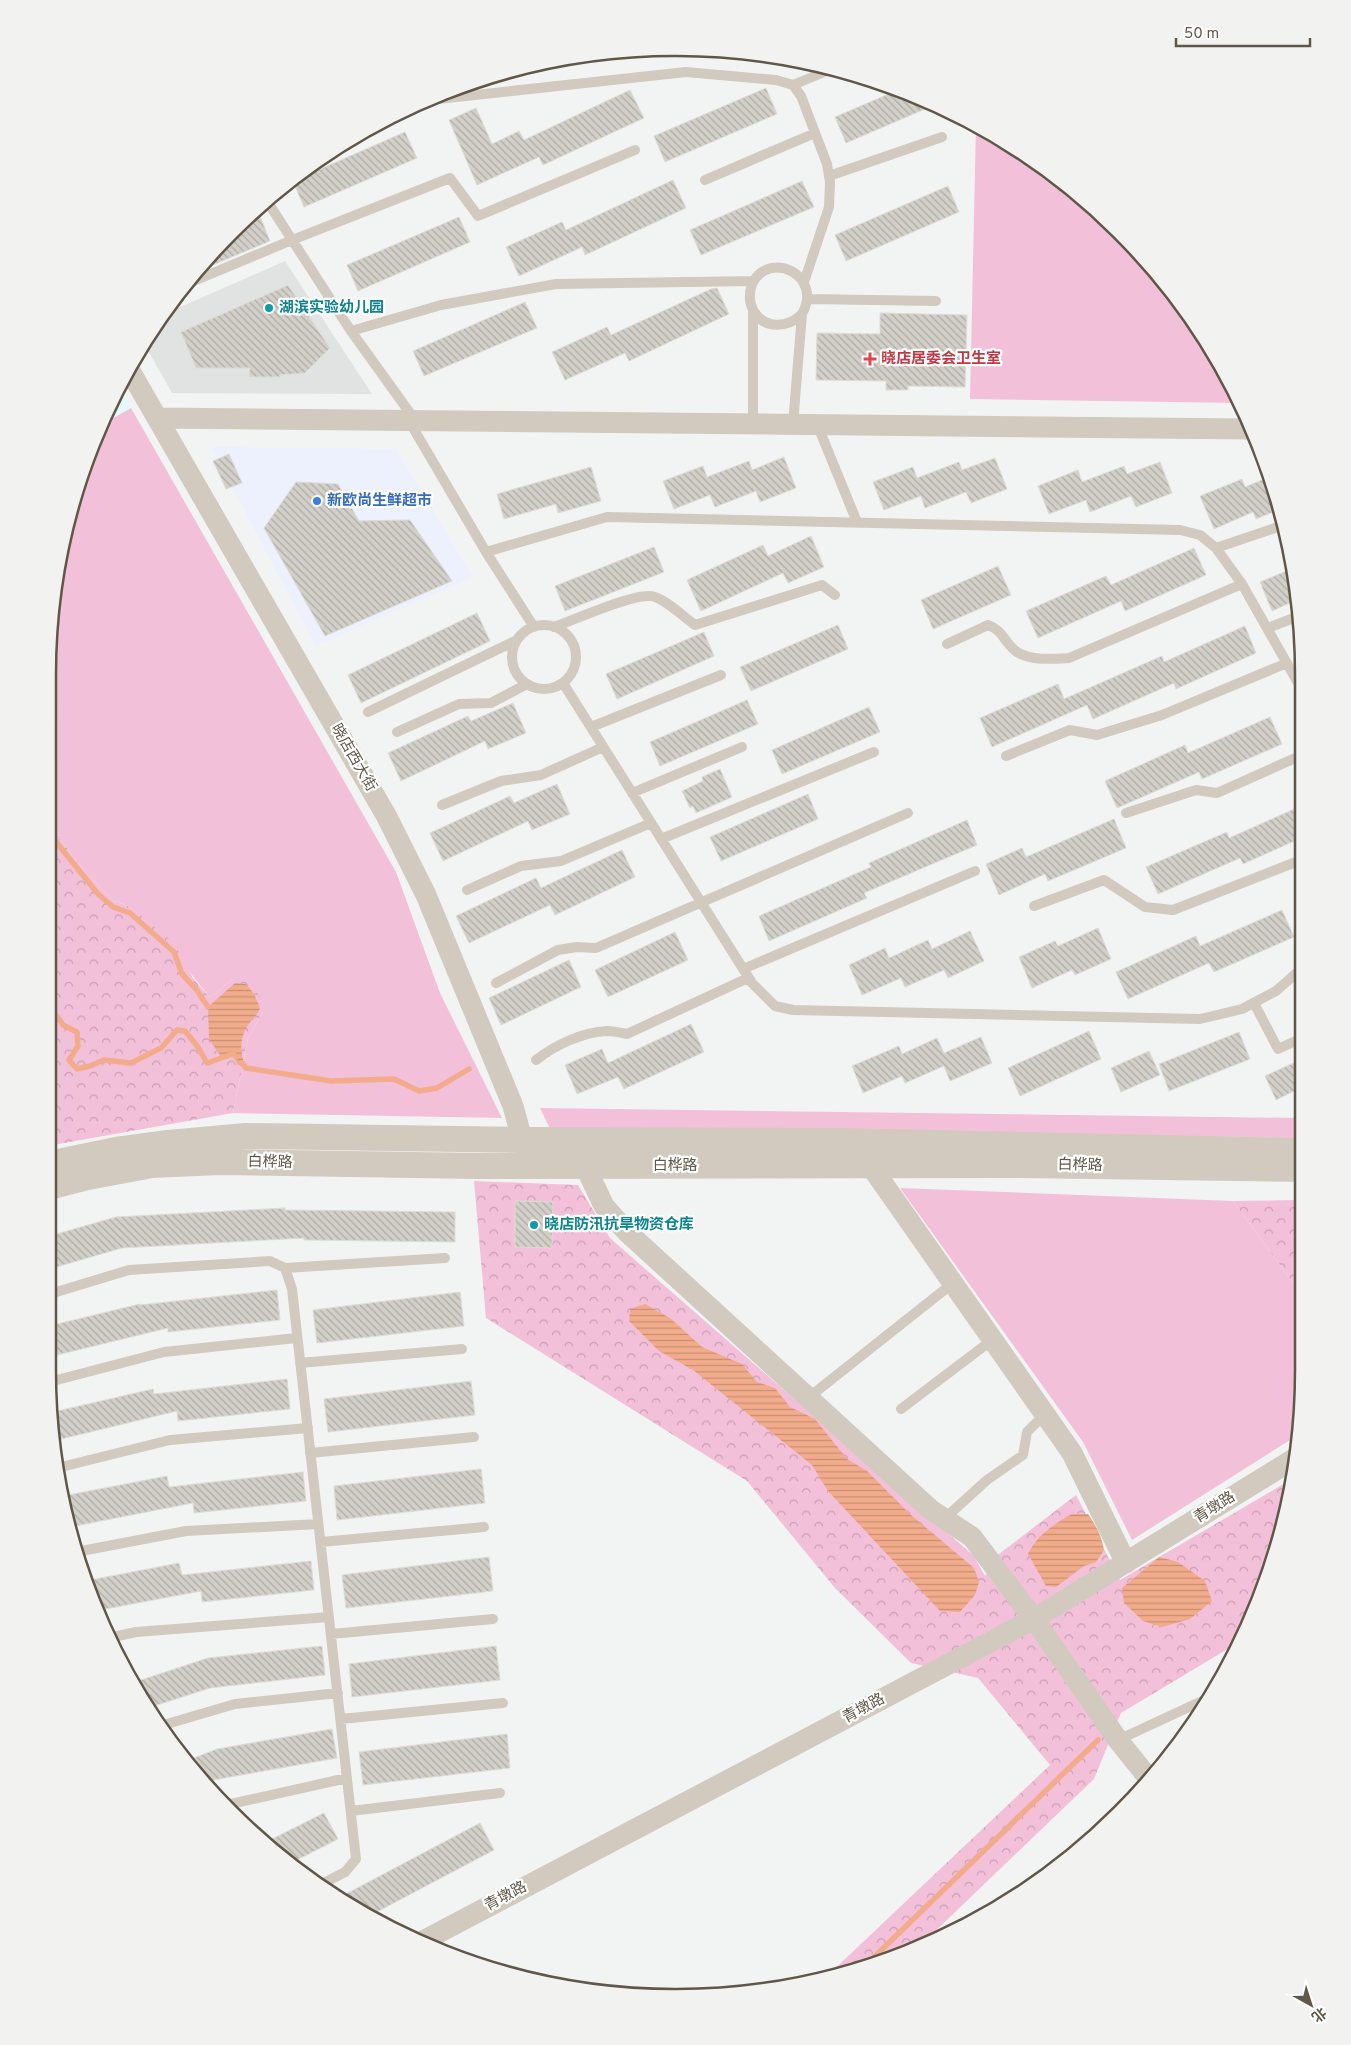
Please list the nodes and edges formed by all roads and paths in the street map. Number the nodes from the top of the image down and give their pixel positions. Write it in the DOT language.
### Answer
graph roads {
  1 [pos="821,74"];
  2 [pos="793,85"];
  3 [pos="454,97"];
  4 [pos="815,133"];
  5 [pos="942,137"];
  6 [pos="635,150"];
  7 [pos="829,176"];
  8 [pos="705,180"];
  9 [pos="271,206"];
  10 [pos="292,240"];
  11 [pos="200,279"];
  12 [pos="754,281"];
  13 [pos="804,282"];
  14 [pos="808,299"];
  15 [pos="936,301"];
  16 [pos="753,310"];
  17 [pos="802,314"];
  18 [pos="351,331"];
  19 [pos="133,377"];
  20 [pos="157,418"];
  21 [pos="412,420"];
  22 [pos="753,424"];
  23 [pos="793,424"];
  24 [pos="817,424"];
  25 [pos="1243,429"];
  26 [pos="857,522"];
  27 [pos="1277,527"];
  28 [pos="1216,548"];
  29 [pos="486,552"];
  30 [pos="1242,584"];
  31 [pos="836,595"];
  32 [pos="1291,619"];
  33 [pos="534,627"];
  34 [pos="554,627"];
  35 [pos="1268,628"];
  36 [pos="517,640"];
  37 [pos="947,644"];
  38 [pos="1287,662"];
  39 [pos="721,675"];
  40 [pos="1295,677"];
  41 [pos="563,683"];
  42 [pos="527,684"];
  43 [pos="368,712"];
  44 [pos="591,727"];
  45 [pos="397,732"];
  46 [pos="603,747"];
  47 [pos="742,747"];
  48 [pos="874,752"];
  49 [pos="1006,756"];
  50 [pos="1295,758"];
  51 [pos="632,793"];
  52 [pos="442,805"];
  53 [pos="908,813"];
  54 [pos="1126,813"];
  55 [pos="651,823"];
  56 [pos="661,839"];
  57 [pos="1295,862"];
  58 [pos="975,871"];
  59 [pos="467,890"];
  60 [pos="701,902"];
  61 [pos="1034,906"];
  62 [pos="746,973"];
  63 [pos="1295,974"];
  64 [pos="496,983"];
  65 [pos="1254,1003"];
  66 [pos="1295,1042"];
  67 [pos="536,1060"];
  68 [pos="522,1140"];
  69 [pos="1295,1151"];
  70 [pos="56,1162"];
  71 [pos="870,1165"];
  72 [pos="530,1166"];
  73 [pos="585,1166"];
  74 [pos="1295,1169"];
  75 [pos="56,1185"];
  76 [pos="445,1258"];
  77 [pos="284,1268"];
  78 [pos="953,1283"];
  79 [pos="56,1292"];
  80 [pos="298,1338"];
  81 [pos="992,1340"];
  82 [pos="462,1349"];
  83 [pos="300,1364"];
  84 [pos="57,1380"];
  85 [pos="808,1398"];
  86 [pos="901,1409"];
  87 [pos="1045,1414"];
  88 [pos="308,1428"];
  89 [pos="474,1437"];
  90 [pos="310,1453"];
  91 [pos="1287,1464"];
  92 [pos="64,1466"];
  93 [pos="944,1519"];
  94 [pos="318,1524"];
  95 [pos="484,1527"];
  96 [pos="320,1542"];
  97 [pos="83,1551"];
  98 [pos="1126,1563"];
  99 [pos="329,1617"];
  100 [pos="493,1619"];
  101 [pos="1034,1619"];
  102 [pos="331,1634"];
  103 [pos="117,1636"];
  104 [pos="338,1693"];
  105 [pos="503,1703"];
  106 [pos="1196,1705"];
  107 [pos="341,1719"];
  108 [pos="168,1724"];
  109 [pos="1118,1740"];
  110 [pos="1145,1773"];
  111 [pos="347,1778"];
  112 [pos="500,1793"];
  113 [pos="234,1803"];
  114 [pos="351,1811"];
  115 [pos="327,1881"];
  116 [pos="429,1938"];
  1 -- 2 [label="lane"];
  2 -- 3 [label="lane"];
  2 -- 4 [label="lane"];
  4 -- 7 [label="lane"];
  4 -- 8 [label="lane"];
  5 -- 7 [label="lane"];
  6 -- 10 [label="lane"];
  7 -- 13 [label="lane"];
  9 -- 10 [label="lane"];
  10 -- 11 [label="lane"];
  10 -- 18 [label="lane"];
  12 -- 13 [label="lane"];
  12 -- 16 [label="lane"];
  12 -- 18 [label="lane"];
  13 -- 14 [label="lane"];
  14 -- 15 [label="lane"];
  14 -- 17 [label="lane"];
  16 -- 17 [label="lane"];
  16 -- 22 [label="lane"];
  17 -- 23 [label="lane"];
  18 -- 21 [label="lane"];
  19 -- 20 [label="street, 晓店西大街"];
  20 -- 21 [label="street"];
  20 -- 68 [label="street, 晓店西大街"];
  21 -- 22 [label="street"];
  21 -- 29 [label="lane"];
  22 -- 23 [label="street"];
  23 -- 24 [label="street"];
  24 -- 25 [label="street"];
  24 -- 26 [label="lane"];
  26 -- 28 [label="lane"];
  26 -- 29 [label="lane"];
  27 -- 28 [label="lane"];
  28 -- 30 [label="lane"];
  29 -- 33 [label="lane"];
  30 -- 35 [label="lane"];
  30 -- 37 [label="lane"];
  31 -- 34 [label="lane"];
  32 -- 35 [label="lane"];
  33 -- 34 [label="lane"];
  33 -- 36 [label="lane"];
  34 -- 41 [label="lane"];
  35 -- 38 [label="lane"];
  36 -- 42 [label="lane"];
  36 -- 43 [label="lane"];
  38 -- 40 [label="lane"];
  38 -- 49 [label="lane"];
  39 -- 44 [label="lane"];
  41 -- 42 [label="lane"];
  41 -- 44 [label="lane"];
  42 -- 45 [label="lane"];
  44 -- 46 [label="lane"];
  46 -- 51 [label="lane"];
  46 -- 52 [label="lane"];
  47 -- 51 [label="lane"];
  48 -- 56 [label="lane"];
  50 -- 54 [label="lane"];
  51 -- 55 [label="lane"];
  53 -- 60 [label="lane"];
  55 -- 56 [label="lane"];
  55 -- 59 [label="lane"];
  56 -- 60 [label="lane"];
  57 -- 61 [label="lane"];
  58 -- 62 [label="lane"];
  60 -- 62 [label="lane"];
  60 -- 64 [label="lane"];
  62 -- 65 [label="lane"];
  62 -- 67 [label="lane"];
  63 -- 65 [label="lane"];
  65 -- 66 [label="lane"];
  68 -- 69 [label="street, 白桦路"];
  68 -- 70 [label="street, 白桦路"];
  68 -- 72 [label="street, 晓店西大街"];
  71 -- 73 [label="street, 白桦路"];
  71 -- 74 [label="street, 白桦路"];
  71 -- 78 [label="street"];
  72 -- 73 [label="street, 白桦路"];
  72 -- 75 [label="street, 白桦路"];
  73 -- 85 [label="street"];
  76 -- 77 [label="lane"];
  77 -- 79 [label="lane"];
  77 -- 80 [label="lane"];
  78 -- 81 [label="street"];
  78 -- 85 [label="lane"];
  80 -- 83 [label="lane"];
  80 -- 84 [label="lane"];
  81 -- 86 [label="lane"];
  81 -- 87 [label="street"];
  82 -- 83 [label="lane"];
  83 -- 88 [label="lane"];
  85 -- 93 [label="street"];
  87 -- 93 [label="lane"];
  87 -- 98 [label="street"];
  88 -- 90 [label="lane"];
  88 -- 92 [label="lane"];
  89 -- 90 [label="lane"];
  90 -- 94 [label="lane"];
  91 -- 98 [label="street, 青墩路"];
  93 -- 101 [label="street"];
  94 -- 96 [label="lane"];
  94 -- 97 [label="lane"];
  95 -- 96 [label="lane"];
  96 -- 99 [label="lane"];
  98 -- 101 [label="street, 青墩路"];
  99 -- 102 [label="lane"];
  99 -- 103 [label="lane"];
  100 -- 102 [label="lane"];
  101 -- 109 [label="street"];
  101 -- 116 [label="street, 青墩路"];
  102 -- 104 [label="lane"];
  104 -- 107 [label="lane"];
  104 -- 108 [label="lane"];
  105 -- 107 [label="lane"];
  106 -- 109 [label="lane"];
  107 -- 111 [label="lane"];
  109 -- 110 [label="street"];
  111 -- 113 [label="lane"];
  111 -- 114 [label="lane"];
  112 -- 114 [label="lane"];
  114 -- 115 [label="lane"];
}
